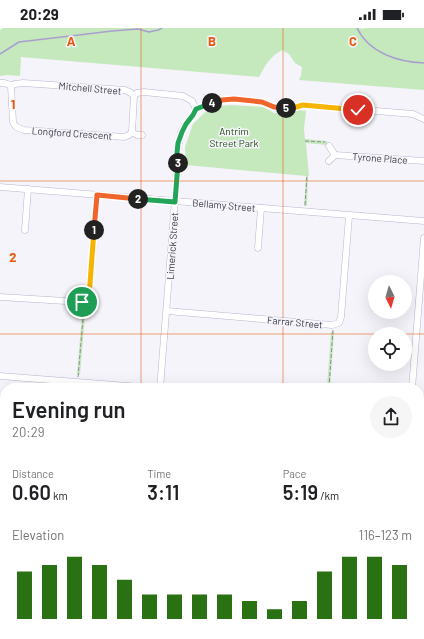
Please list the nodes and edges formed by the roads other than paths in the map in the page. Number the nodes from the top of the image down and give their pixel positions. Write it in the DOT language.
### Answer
graph roads {
  1 [pos="0,83"];
  2 [pos="11,86"];
  3 [pos="134,96"];
  4 [pos="196,109"];
  5 [pos="424,119"];
  6 [pos="132,132"];
  7 [pos="142,135"];
  8 [pos="329,146"];
  9 [pos="335,154"];
  10 [pos="329,161"];
  11 [pos="424,161"];
  12 [pos="0,187"];
  13 [pos="28,189"];
  14 [pos="97,195"];
  15 [pos="175,202"];
  16 [pos="261,208"];
  17 [pos="349,216"];
  18 [pos="424,222"];
  19 [pos="25,230"];
  20 [pos="424,238"];
  21 [pos="258,248"];
  22 [pos="0,296"];
  23 [pos="167,311"];
  24 [pos="0,376"];
  25 [pos="90,383"];
  26 [pos="160,383"];
  27 [pos="412,383"];
  1 -- 2 [label="street, Mitchell Street"];
  2 -- 3 [label="street, Mitchell Street"];
  2 -- 6 [label="street, Longford Crescent"];
  3 -- 4 [label="street, Mitchell Street"];
  3 -- 6 [label="street"];
  4 -- 5 [label="street"];
  4 -- 15 [label="street, Limerick Street"];
  6 -- 7 [label="street"];
  8 -- 9 [label="street"];
  9 -- 10 [label="street"];
  9 -- 11 [label="street, Tyrone Place"];
  12 -- 13 [label="street, Bellamy Street"];
  13 -- 14 [label="street, Bellamy Street"];
  13 -- 19 [label="street"];
  14 -- 15 [label="street, Bellamy Street"];
  14 -- 22 [label="street"];
  15 -- 16 [label="street, Bellamy Street"];
  15 -- 23 [label="street, Limerick Street"];
  16 -- 17 [label="street, Bellamy Street"];
  16 -- 21 [label="street"];
  17 -- 18 [label="street, Bellamy Street"];
  17 -- 23 [label="street, Farrar Street"];
  20 -- 27 [label="street"];
  23 -- 26 [label="street, Limerick Street"];
  24 -- 25 [label="street"];
}
